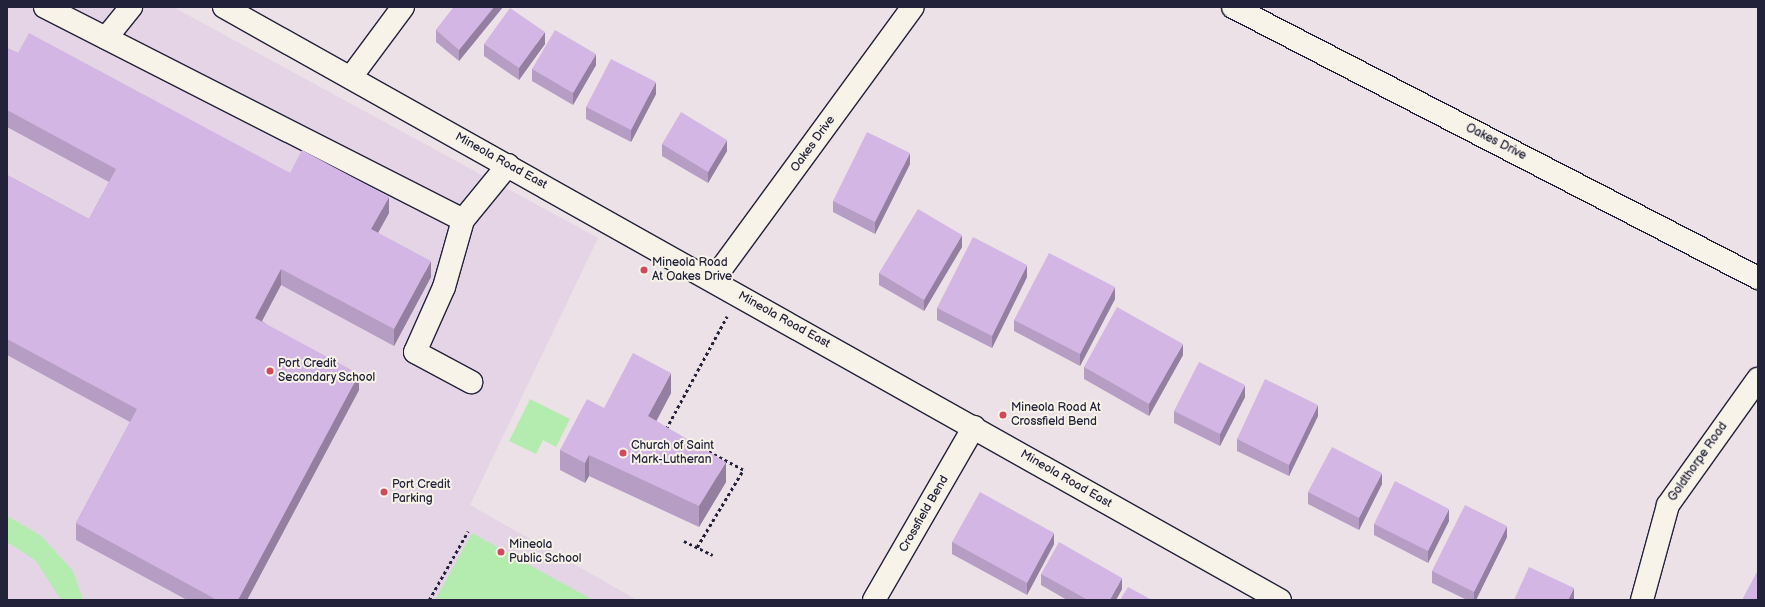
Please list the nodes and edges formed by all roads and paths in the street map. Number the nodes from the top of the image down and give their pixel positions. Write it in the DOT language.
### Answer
graph roads {
  1 [pos="45,7"];
  2 [pos="131,7"];
  3 [pos="224,7"];
  4 [pos="403,7"];
  5 [pos="913,7"];
  6 [pos="1233,7"];
  7 [pos="106,38"];
  8 [pos="351,77"];
  9 [pos="508,165"];
  10 [pos="463,220"];
  11 [pos="1758,278"];
  12 [pos="714,280"];
  13 [pos="727,316"];
  14 [pos="1758,379"];
  15 [pos="471,382"];
  16 [pos="974,427"];
  17 [pos="672,432"];
  18 [pos="704,449"];
  19 [pos="468,531"];
  20 [pos="684,540"];
  21 [pos="697,547"];
  22 [pos="713,555"];
  23 [pos="430,600"];
  24 [pos="874,600"];
  25 [pos="1280,600"];
  26 [pos="1642,600"];
  1 -- 7 [label="street"];
  2 -- 7 [label="street"];
  3 -- 8 [label="street, Mineola Road East"];
  4 -- 8 [label="street"];
  5 -- 12 [label="street, Oakes Drive"];
  6 -- 11 [label="street, Oakes Drive"];
  7 -- 10 [label="street"];
  8 -- 9 [label="street, Mineola Road East"];
  9 -- 10 [label="street"];
  9 -- 12 [label="street, Mineola Road East"];
  10 -- 15 [label="street"];
  12 -- 16 [label="street, Mineola Road East"];
  13 -- 17 [label="path"];
  14 -- 26 [label="street, Goldthorpe Road"];
  16 -- 24 [label="street, Crossfield Bend"];
  16 -- 25 [label="street, Mineola Road East"];
  18 -- 21 [label="path"];
  19 -- 23 [label="path"];
  20 -- 21 [label="path"];
  21 -- 22 [label="path"];
}
